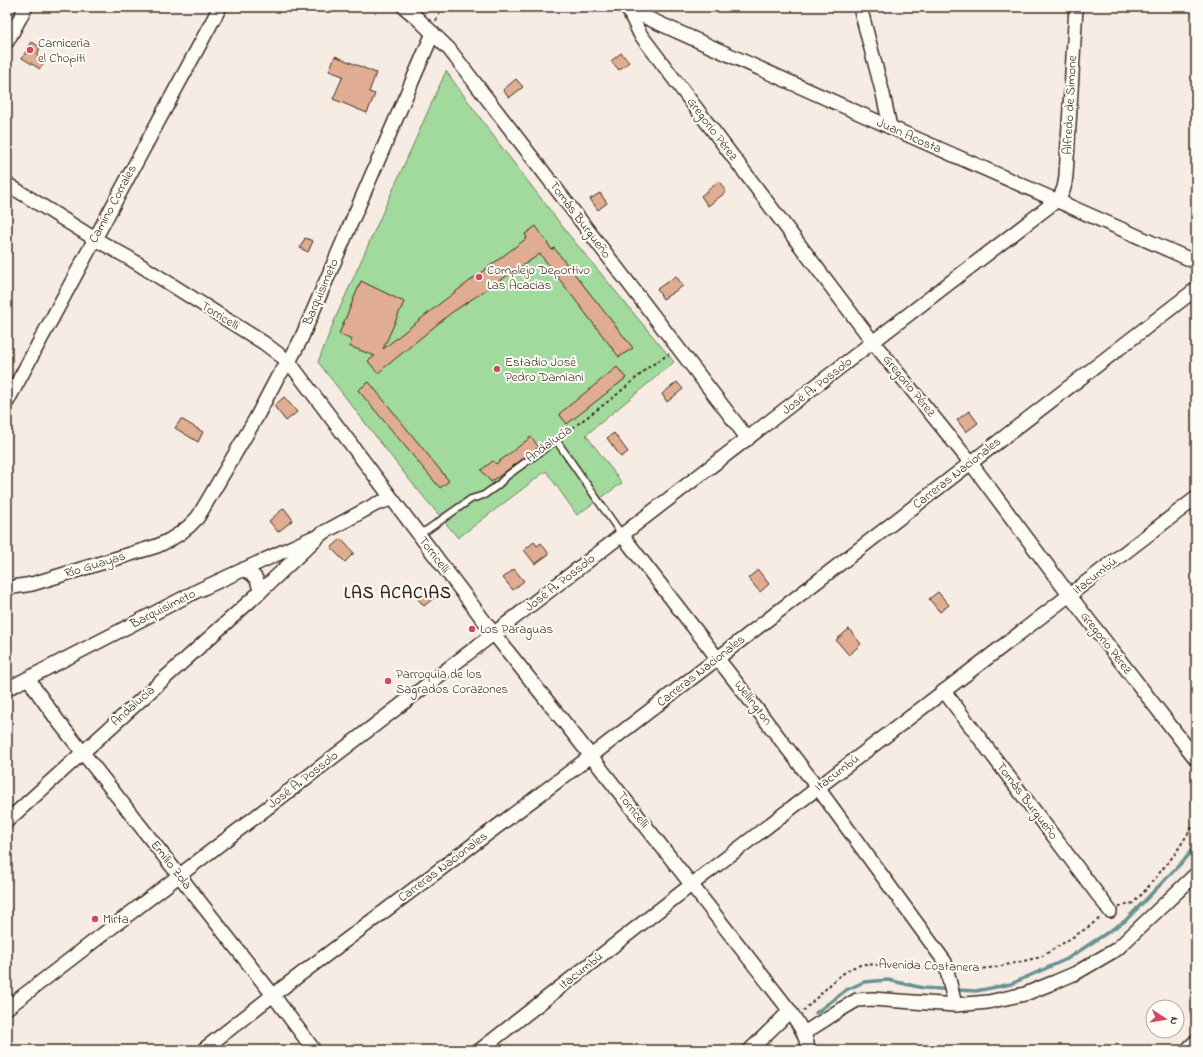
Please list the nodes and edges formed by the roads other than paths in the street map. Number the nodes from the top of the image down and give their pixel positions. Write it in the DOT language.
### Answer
graph roads {
  1 [pos="26,7"];
  2 [pos="220,7"];
  3 [pos="404,7"];
  4 [pos="860,7"];
  5 [pos="1076,7"];
  6 [pos="626,8"];
  7 [pos="433,33"];
  8 [pos="7,42"];
  9 [pos="890,127"];
  10 [pos="7,184"];
  11 [pos="1056,201"];
  12 [pos="94,239"];
  13 [pos="1196,262"];
  14 [pos="1196,289"];
  15 [pos="874,342"];
  16 [pos="289,362"];
  17 [pos="7,402"];
  18 [pos="748,439"];
  19 [pos="556,440"];
  20 [pos="970,462"];
  21 [pos="391,498"];
  22 [pos="1196,498"];
  23 [pos="418,533"];
  24 [pos="321,534"];
  25 [pos="180,535"];
  26 [pos="622,535"];
  27 [pos="244,569"];
  28 [pos="7,588"];
  29 [pos="260,592"];
  30 [pos="1070,596"];
  31 [pos="494,634"];
  32 [pos="718,658"];
  33 [pos="30,678"];
  34 [pos="7,689"];
  35 [pos="944,691"];
  36 [pos="83,752"];
  37 [pos="591,756"];
  38 [pos="1196,759"];
  39 [pos="818,788"];
  40 [pos="7,821"];
  41 [pos="180,876"];
  42 [pos="1195,876"];
  43 [pos="691,885"];
  44 [pos="1110,911"];
  45 [pos="273,995"];
  46 [pos="954,1001"];
  47 [pos="7,1008"];
  48 [pos="790,1011"];
  49 [pos="804,1033"];
  50 [pos="1196,1041"];
  51 [pos="203,1050"];
  52 [pos="314,1050"];
  53 [pos="480,1050"];
  54 [pos="750,1050"];
  55 [pos="808,1050"];
  56 [pos="1187,1050"];
  1 -- 8 [label="street"];
  2 -- 12 [label="street, Camino Corrales"];
  3 -- 7 [label="street, Tomás Burgueño"];
  4 -- 9 [label="street"];
  5 -- 11 [label="street, Alfredo de Simone"];
  6 -- 9 [label="street, Juan Acosta"];
  6 -- 15 [label="street, Gregorio Pérez"];
  7 -- 16 [label="street, Barquisimeto"];
  7 -- 18 [label="street, Tomás Burgueño"];
  9 -- 11 [label="street, Juan Acosta"];
  10 -- 12 [label="street, Torricelli"];
  11 -- 13 [label="street, Juan Acosta"];
  11 -- 15 [label="street, José A. Possolo"];
  12 -- 16 [label="street, Torricelli"];
  12 -- 17 [label="street, Camino Corrales"];
  14 -- 20 [label="street, Carreras Nacionales"];
  15 -- 18 [label="street, José A. Possolo"];
  15 -- 20 [label="street, Gregorio Pérez"];
  16 -- 21 [label="street, Torricelli"];
  16 -- 25 [label="street, Barquisimeto"];
  18 -- 26 [label="street, José A. Possolo"];
  19 -- 23 [label="lane, Andalucía"];
  19 -- 26 [label="lane, Wellington"];
  20 -- 30 [label="street, Gregorio Pérez"];
  20 -- 32 [label="street, Carreras Nacionales"];
  21 -- 23 [label="street, Torricelli"];
  21 -- 24 [label="street, Andalucía"];
  22 -- 30 [label="street, Itacumbú"];
  23 -- 31 [label="street, Torricelli"];
  24 -- 27 [label="street, Barquisimeto"];
  24 -- 29 [label="street, Andalucía"];
  25 -- 28 [label="street, Río Guayas"];
  26 -- 31 [label="street, José A. Possolo"];
  26 -- 32 [label="street, Wellington"];
  27 -- 29 [label="street"];
  27 -- 33 [label="street, Barquisimeto"];
  29 -- 36 [label="street, Andalucía"];
  30 -- 35 [label="street, Itacumbú"];
  30 -- 38 [label="street, Gregorio Pérez"];
  31 -- 37 [label="street, Torricelli"];
  31 -- 41 [label="street, José A. Possolo"];
  32 -- 37 [label="street, Carreras Nacionales"];
  32 -- 39 [label="street, Wellington"];
  33 -- 34 [label="street, Barquisimeto"];
  33 -- 36 [label="street, Emilio Zola"];
  35 -- 39 [label="street, Itacumbú"];
  35 -- 44 [label="street, Tomás Burgueño"];
  36 -- 40 [label="street, Andalucía"];
  36 -- 41 [label="street, Emilio Zola"];
  37 -- 43 [label="street, Torricelli"];
  37 -- 45 [label="street, Carreras Nacionales"];
  39 -- 43 [label="street, Itacumbú"];
  39 -- 46 [label="street, Wellington"];
  41 -- 45 [label="street, Emilio Zola"];
  41 -- 47 [label="street, José A. Possolo"];
  42 -- 46 [label="street"];
  43 -- 48 [label="street, Torricelli"];
  43 -- 53 [label="street, Itacumbú"];
  45 -- 51 [label="street, Carreras Nacionales"];
  45 -- 52 [label="street, Emilio Zola"];
  46 -- 49 [label="street"];
  48 -- 49 [label="street, Torricelli"];
  48 -- 54 [label="street"];
  49 -- 55 [label="street, Torricelli"];
  50 -- 56 [label="street"];
}
